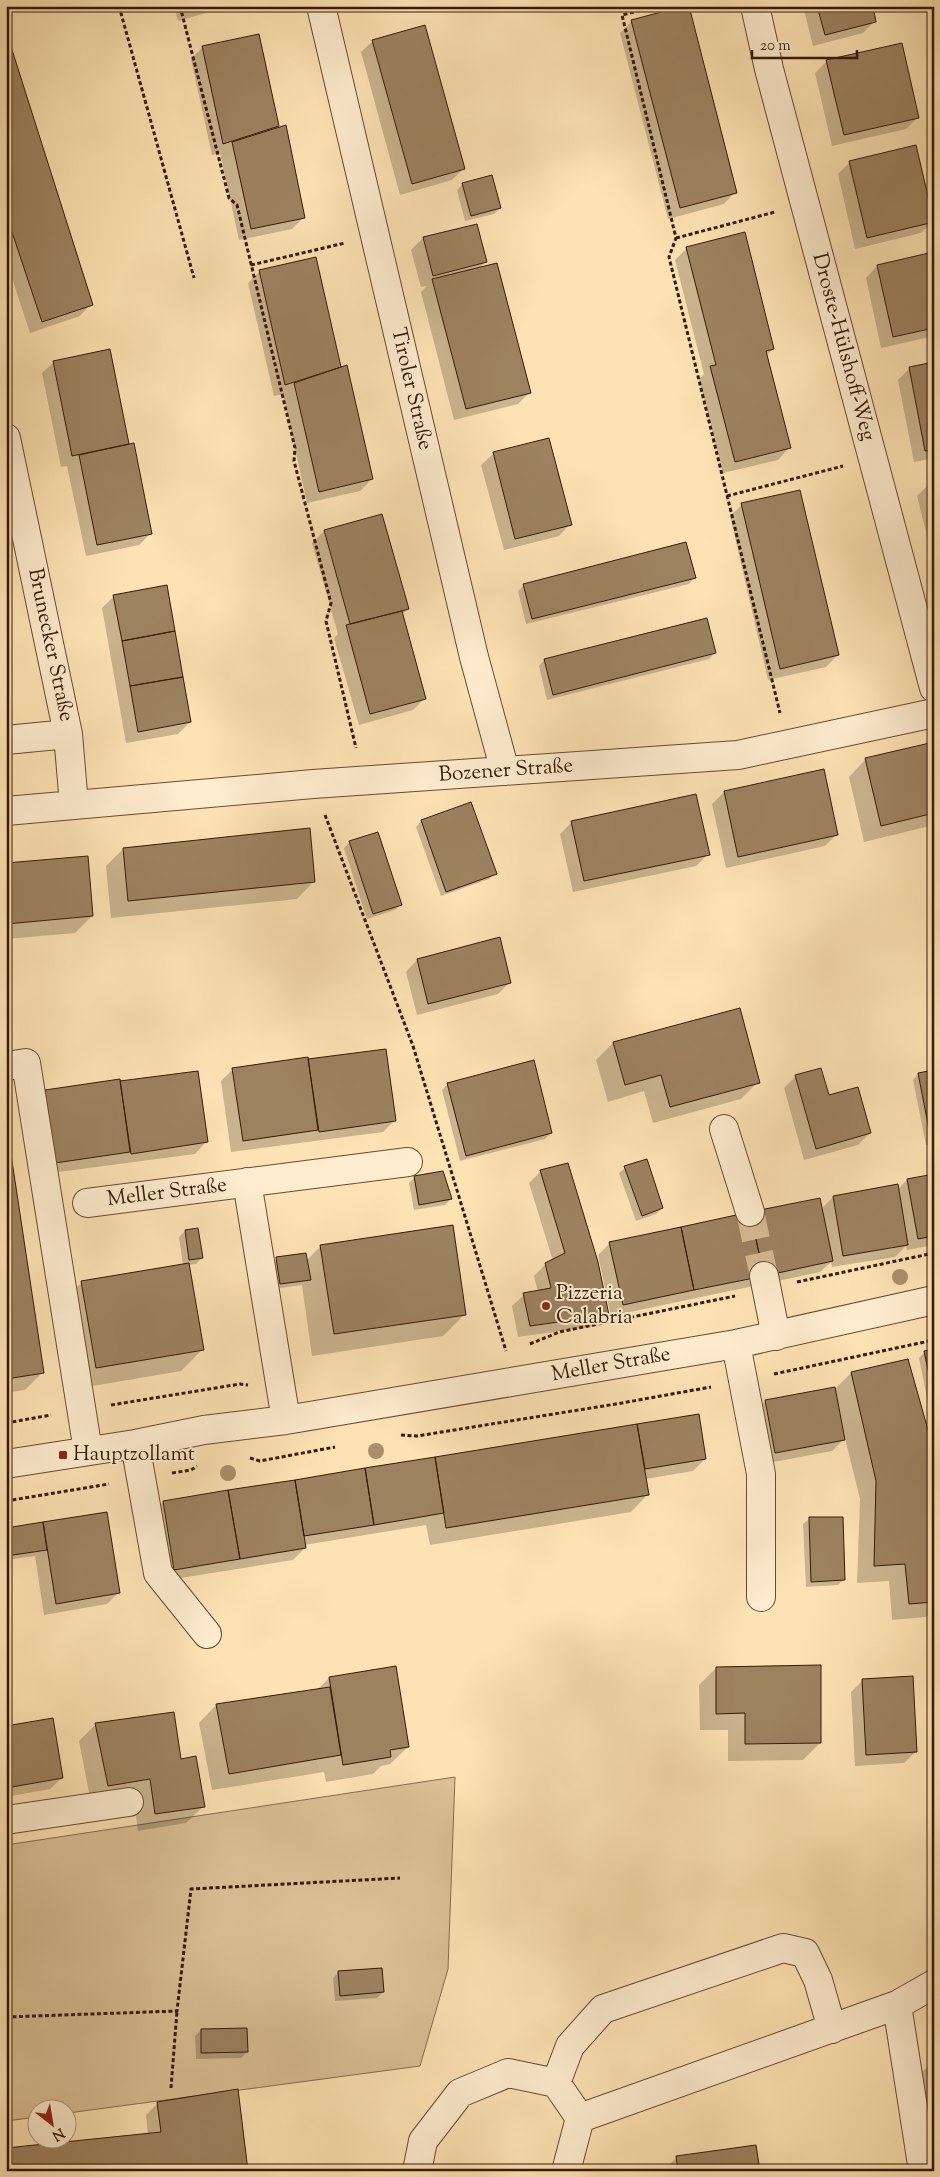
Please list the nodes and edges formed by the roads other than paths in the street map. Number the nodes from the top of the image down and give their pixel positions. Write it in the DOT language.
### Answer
graph roads {
  1 [pos="321,6"];
  2 [pos="754,6"];
  3 [pos="6,438"];
  4 [pos="934,688"];
  5 [pos="934,713"];
  6 [pos="68,734"];
  7 [pos="6,740"];
  8 [pos="504,771"];
  9 [pos="74,805"];
  10 [pos="6,811"];
  11 [pos="6,1066"];
  12 [pos="724,1129"];
  13 [pos="408,1162"];
  14 [pos="247,1182"];
  15 [pos="86,1203"];
  16 [pos="750,1212"];
  17 [pos="765,1282"];
  18 [pos="934,1300"];
  19 [pos="776,1336"];
  20 [pos="736,1344"];
  21 [pos="286,1420"];
  22 [pos="135,1444"];
  23 [pos="88,1451"];
  24 [pos="6,1464"];
  25 [pos="761,1597"];
  26 [pos="207,1634"];
  27 [pos="129,1802"];
  28 [pos="6,1820"];
  29 [pos="934,1984"];
  30 [pos="897,2005"];
  31 [pos="832,2029"];
  32 [pos="556,2082"];
  33 [pos="580,2118"];
  34 [pos="926,2161"];
  35 [pos="417,2171"];
  36 [pos="566,2171"];
  1 -- 8 [label="street, Tiroler Straße"];
  2 -- 4 [label="street, Droste-Hülshoff-Weg"];
  3 -- 6 [label="street, Brunecker Straße"];
  5 -- 8 [label="street, Bozener Straße"];
  6 -- 7 [label="street"];
  6 -- 9 [label="street"];
  8 -- 9 [label="street, Bozener Straße"];
  9 -- 10 [label="street, Bozener Straße"];
  11 -- 23 [label="street"];
  12 -- 16 [label="street"];
  13 -- 14 [label="street, Meller Straße"];
  14 -- 15 [label="street, Meller Straße"];
  14 -- 21 [label="street, Meller Straße"];
  17 -- 19 [label="street"];
  18 -- 19 [label="street, Meller Straße"];
  19 -- 20 [label="street, Meller Straße"];
  20 -- 21 [label="street, Meller Straße"];
  20 -- 25 [label="street"];
  21 -- 22 [label="street, Meller Straße"];
  22 -- 23 [label="street, Meller Straße"];
  22 -- 26 [label="street"];
  23 -- 24 [label="street, Meller Straße"];
  27 -- 28 [label="street"];
  29 -- 30 [label="street"];
  30 -- 31 [label="street"];
  30 -- 34 [label="street"];
  31 -- 32 [label="street"];
  31 -- 33 [label="street"];
  32 -- 33 [label="street"];
  32 -- 35 [label="street"];
  33 -- 36 [label="street"];
}
